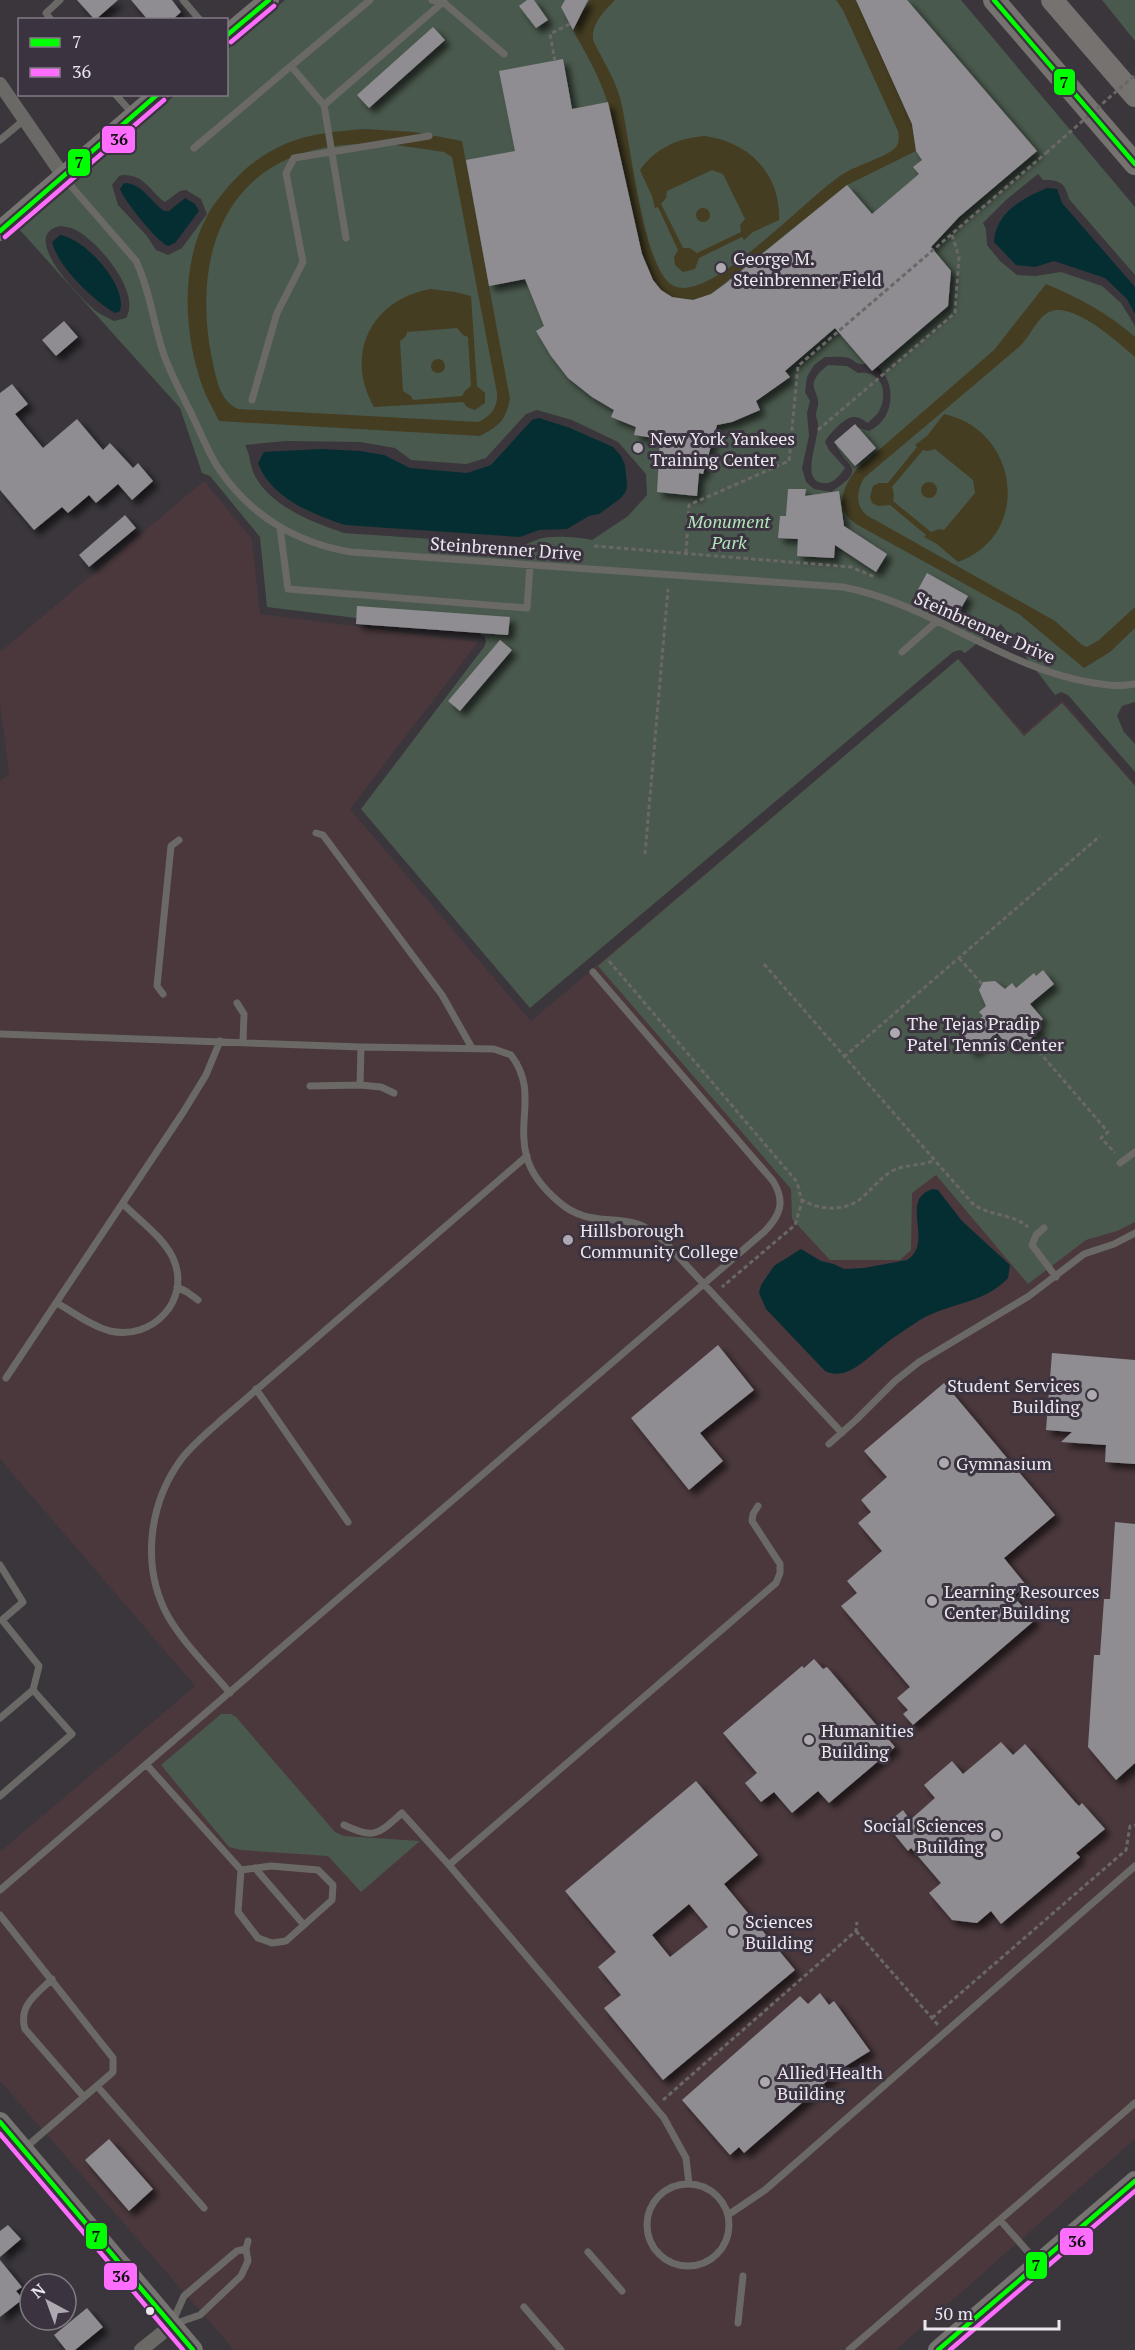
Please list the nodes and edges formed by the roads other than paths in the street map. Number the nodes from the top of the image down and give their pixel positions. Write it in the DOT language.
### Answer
graph roads {
  1 [pos="60,0"];
  2 [pos="183,0"];
  3 [pos="269,0"];
  4 [pos="370,0"];
  5 [pos="432,0"];
  6 [pos="994,0"];
  7 [pos="1052,0"];
  8 [pos="443,1"];
  9 [pos="50,18"];
  10 [pos="198,18"];
  11 [pos="228,34"];
  12 [pos="504,54"];
  13 [pos="291,66"];
  14 [pos="0,84"];
  15 [pos="117,96"];
  16 [pos="157,96"];
  17 [pos="1135,96"];
  18 [pos="324,105"];
  19 [pos="135,116"];
  20 [pos="24,120"];
  21 [pos="429,136"];
  22 [pos="0,140"];
  23 [pos="194,148"];
  24 [pos="331,151"];
  25 [pos="1135,164"];
  26 [pos="64,177"];
  27 [pos="0,231"];
  28 [pos="346,238"];
  29 [pos="252,400"];
  30 [pos="280,528"];
  31 [pos="530,565"];
  32 [pos="936,622"];
  33 [pos="902,652"];
  34 [pos="1135,684"];
  35 [pos="316,833"];
  36 [pos="179,840"];
  37 [pos="593,972"];
  38 [pos="163,994"];
  39 [pos="237,1003"];
  40 [pos="0,1034"];
  41 [pos="220,1041"];
  42 [pos="243,1042"];
  43 [pos="361,1047"];
  44 [pos="472,1048"];
  45 [pos="360,1085"];
  46 [pos="310,1086"];
  47 [pos="394,1093"];
  48 [pos="1135,1152"];
  49 [pos="527,1156"];
  50 [pos="1121,1162"];
  51 [pos="123,1204"];
  52 [pos="1044,1228"];
  53 [pos="1135,1233"];
  54 [pos="1056,1277"];
  55 [pos="704,1284"];
  56 [pos="177,1287"];
  57 [pos="198,1300"];
  58 [pos="57,1303"];
  59 [pos="6,1378"];
  60 [pos="256,1389"];
  61 [pos="842,1433"];
  62 [pos="829,1444"];
  63 [pos="758,1506"];
  64 [pos="348,1522"];
  65 [pos="0,1565"];
  66 [pos="33,1690"];
  67 [pos="230,1693"];
  68 [pos="0,1718"];
  69 [pos="146,1764"];
  70 [pos="0,1796"];
  71 [pos="344,1825"];
  72 [pos="449,1865"];
  73 [pos="1135,1866"];
  74 [pos="255,1868"];
  75 [pos="241,1870"];
  76 [pos="0,1890"];
  77 [pos="0,1915"];
  78 [pos="304,1924"];
  79 [pos="52,1978"];
  80 [pos="97,2086"];
  81 [pos="84,2097"];
  82 [pos="1135,2103"];
  83 [pos="0,2122"];
  84 [pos="23,2149"];
  85 [pos="1134,2182"];
  86 [pos="689,2184"];
  87 [pos="204,2208"];
  88 [pos="728,2215"];
  89 [pos="1000,2220"];
  90 [pos="248,2241"];
  91 [pos="246,2249"];
  92 [pos="588,2252"];
  93 [pos="1039,2264"];
  94 [pos="743,2276"];
  95 [pos="622,2291"];
  96 [pos="524,2307"];
  97 [pos="738,2323"];
  98 [pos="172,2325"];
  99 [pos="141,2350"];
  100 [pos="194,2350"];
  101 [pos="561,2350"];
  102 [pos="849,2350"];
  103 [pos="939,2350"];
  1 -- 9 [label="lane"];
  2 -- 10 [label="lane"];
  3 -- 11 [label="street"];
  4 -- 13 [label="lane"];
  5 -- 8 [label="lane"];
  6 -- 25 [label="main road"];
  7 -- 17 [label="main road"];
  8 -- 12 [label="lane"];
  8 -- 18 [label="lane"];
  13 -- 18 [label="lane"];
  13 -- 23 [label="lane"];
  14 -- 20 [label="street"];
  15 -- 19 [label="lane"];
  16 -- 19 [label="street"];
  18 -- 24 [label="lane"];
  19 -- 26 [label="street"];
  20 -- 22 [label="lane"];
  20 -- 26 [label="street"];
  21 -- 24 [label="lane"];
  24 -- 28 [label="lane"];
  24 -- 29 [label="lane"];
  26 -- 27 [label="street"];
  26 -- 30 [label="lane, Steinbrenner Drive"];
  30 -- 31 [label="lane, Steinbrenner Drive"];
  30 -- 31 [label="lane"];
  31 -- 32 [label="lane, Steinbrenner Drive"];
  32 -- 33 [label="lane"];
  32 -- 34 [label="lane, Steinbrenner Drive"];
  35 -- 44 [label="lane"];
  36 -- 38 [label="lane"];
  37 -- 55 [label="lane"];
  39 -- 42 [label="lane"];
  40 -- 41 [label="lane"];
  41 -- 42 [label="lane"];
  41 -- 51 [label="lane"];
  42 -- 43 [label="lane"];
  43 -- 44 [label="lane"];
  43 -- 45 [label="lane"];
  44 -- 49 [label="lane"];
  45 -- 46 [label="lane"];
  45 -- 47 [label="lane"];
  48 -- 50 [label="lane"];
  49 -- 55 [label="lane"];
  49 -- 60 [label="lane"];
  51 -- 56 [label="lane"];
  51 -- 58 [label="lane"];
  52 -- 54 [label="lane"];
  53 -- 54 [label="lane"];
  54 -- 61 [label="lane"];
  55 -- 61 [label="lane"];
  55 -- 67 [label="lane"];
  56 -- 57 [label="lane"];
  56 -- 58 [label="lane"];
  58 -- 59 [label="lane"];
  60 -- 64 [label="lane"];
  60 -- 67 [label="lane"];
  61 -- 62 [label="lane"];
  63 -- 72 [label="lane"];
  65 -- 66 [label="lane"];
  66 -- 68 [label="lane"];
  66 -- 70 [label="lane"];
  67 -- 69 [label="lane"];
  69 -- 75 [label="lane"];
  69 -- 76 [label="lane"];
  71 -- 72 [label="lane"];
  72 -- 86 [label="lane"];
  73 -- 88 [label="lane"];
  74 -- 75 [label="lane"];
  74 -- 78 [label="lane"];
  74 -- 78 [label="lane"];
  75 -- 78 [label="lane"];
  77 -- 79 [label="lane"];
  79 -- 80 [label="lane"];
  79 -- 81 [label="lane"];
  80 -- 81 [label="lane"];
  80 -- 87 [label="lane"];
  81 -- 84 [label="lane"];
  82 -- 89 [label="lane"];
  83 -- 84 [label="street"];
  84 -- 98 [label="street"];
  85 -- 93 [label="street"];
  86 -- 88 [label="lane"];
  86 -- 88 [label="lane"];
  89 -- 93 [label="lane"];
  89 -- 102 [label="lane"];
  90 -- 91 [label="lane"];
  91 -- 98 [label="lane"];
  91 -- 98 [label="lane"];
  92 -- 95 [label="lane"];
  93 -- 103 [label="street"];
  94 -- 97 [label="lane"];
  96 -- 101 [label="lane"];
  98 -- 99 [label="street"];
  98 -- 100 [label="street"];
}
